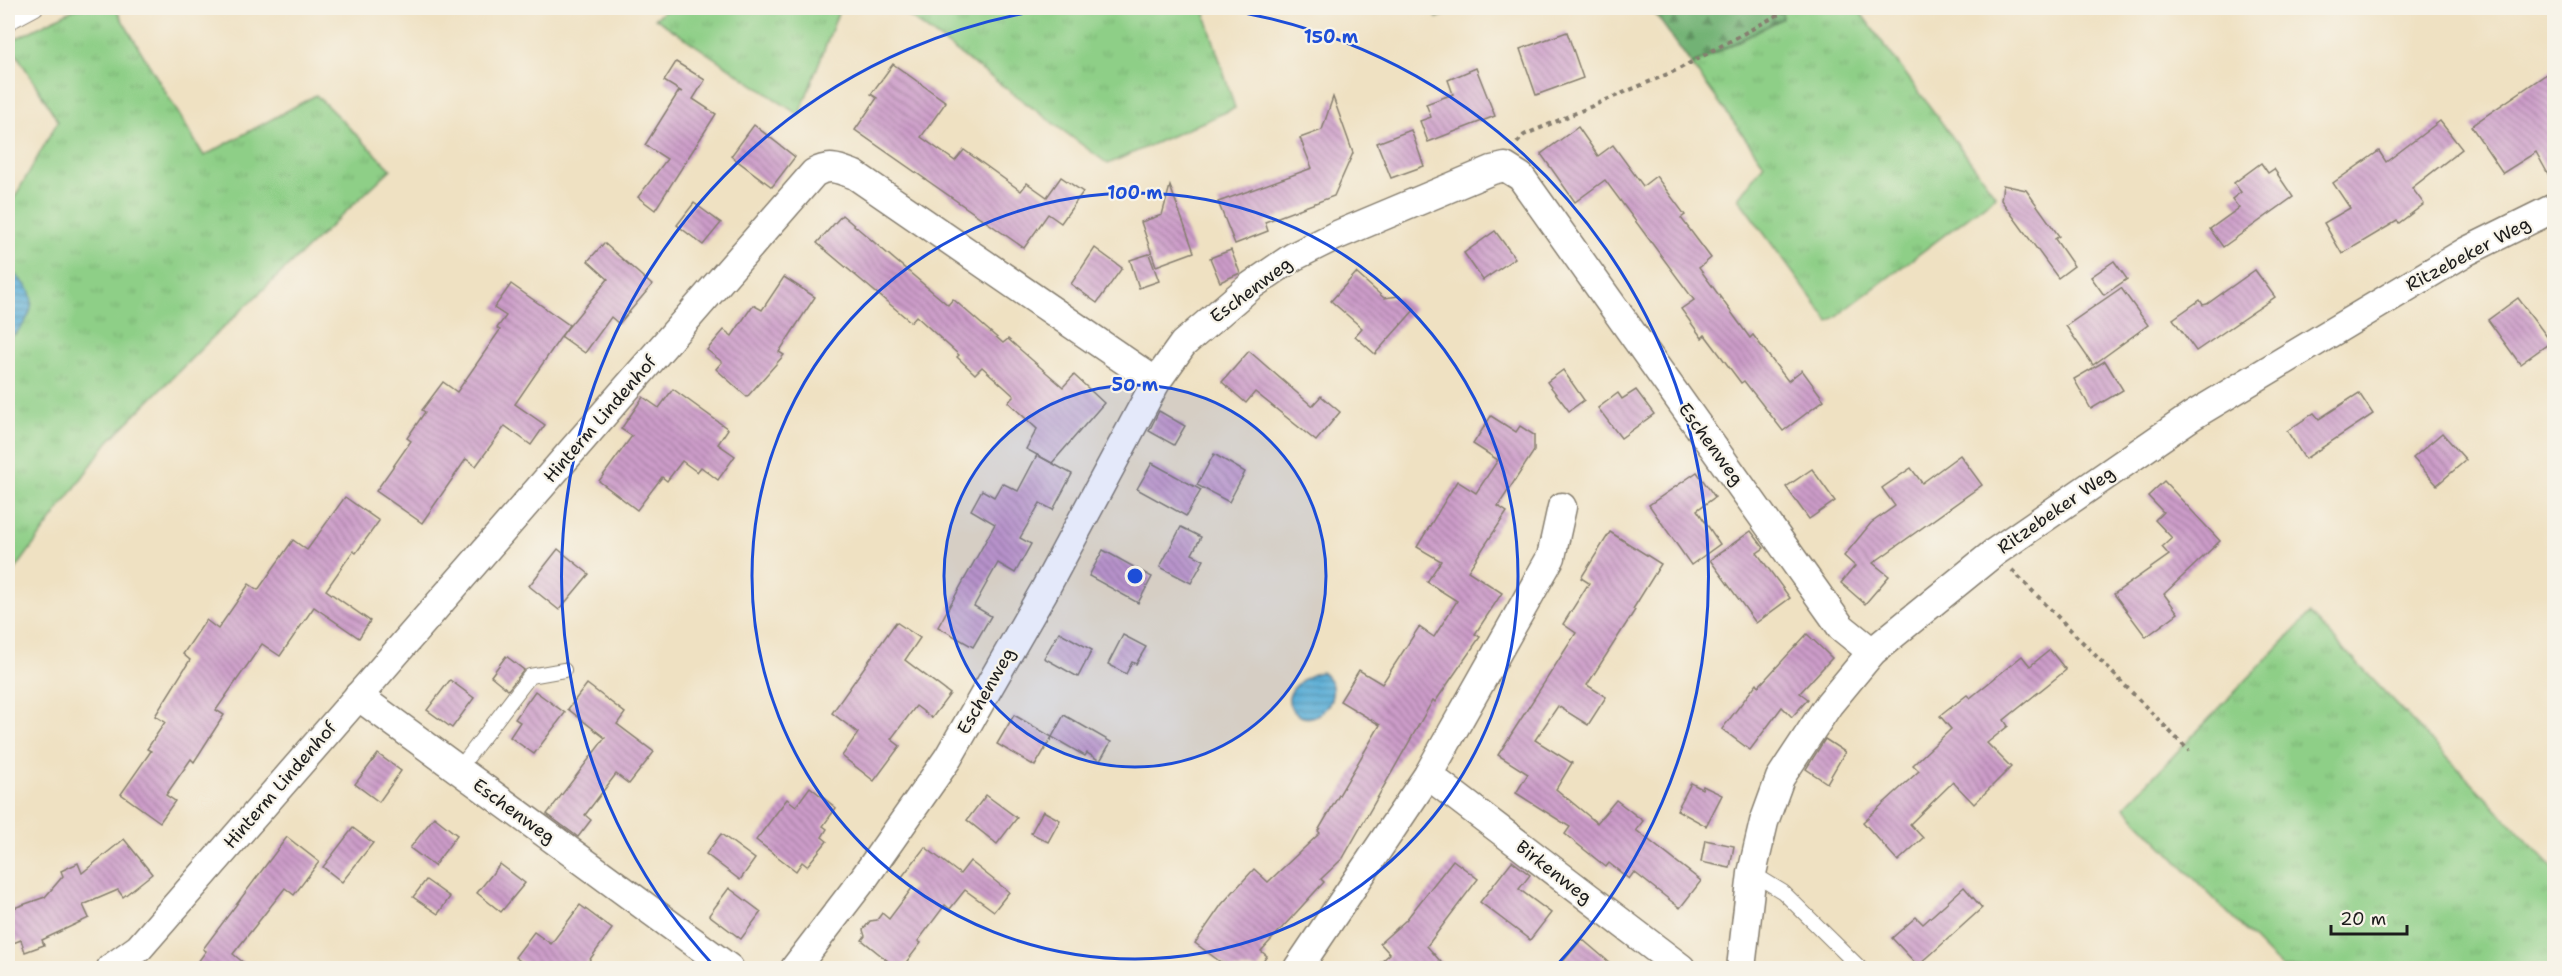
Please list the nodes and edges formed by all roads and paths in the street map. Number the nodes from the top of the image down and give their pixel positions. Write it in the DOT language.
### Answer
graph roads {
  1 [pos="36,8"];
  2 [pos="1786,8"];
  3 [pos="8,23"];
  4 [pos="1505,168"];
  5 [pos="2554,208"];
  6 [pos="1156,382"];
  7 [pos="1562,507"];
  8 [pos="1995,552"];
  9 [pos="1872,652"];
  10 [pos="564,670"];
  11 [pos="358,696"];
  12 [pos="2189,751"];
  13 [pos="458,770"];
  14 [pos="1428,775"];
  15 [pos="1752,873"];
  16 [pos="116,967"];
  17 [pos="729,969"];
  18 [pos="795,969"];
  19 [pos="1298,969"];
  20 [pos="1681,969"];
  21 [pos="1741,969"];
  22 [pos="1860,969"];
  1 -- 3 [label="lane"];
  2 -- 4 [label="path"];
  4 -- 6 [label="street, Eschenweg"];
  4 -- 9 [label="street, Eschenweg"];
  5 -- 8 [label="street, Ritzebeker Weg"];
  6 -- 11 [label="street, Hinterm Lindenhof"];
  6 -- 18 [label="street, Eschenweg"];
  7 -- 14 [label="street"];
  8 -- 9 [label="street, Ritzebeker Weg"];
  8 -- 12 [label="path"];
  9 -- 15 [label="street, Ritzebeker Weg"];
  10 -- 13 [label="lane"];
  11 -- 13 [label="street, Eschenweg"];
  11 -- 16 [label="street, Hinterm Lindenhof"];
  13 -- 17 [label="street, Eschenweg"];
  14 -- 19 [label="street"];
  14 -- 20 [label="street, Birkenweg"];
  15 -- 21 [label="street, Ritzebeker Weg"];
  15 -- 22 [label="lane"];
}
